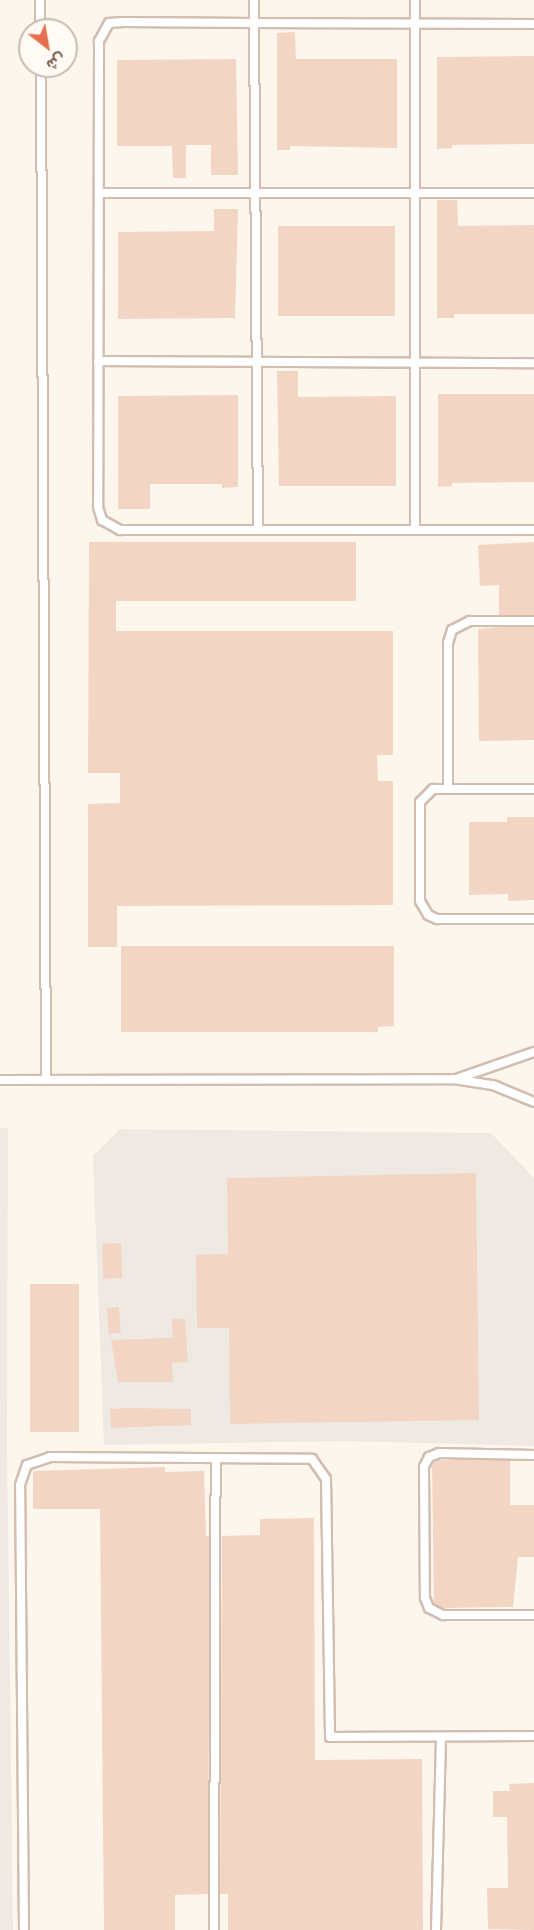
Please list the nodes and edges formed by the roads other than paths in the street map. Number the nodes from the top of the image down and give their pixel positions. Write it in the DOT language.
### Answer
graph roads {
  1 [pos="40,0"];
  2 [pos="254,0"];
  3 [pos="415,0"];
  4 [pos="40,18"];
  5 [pos="254,22"];
  6 [pos="415,23"];
  7 [pos="534,24"];
  8 [pos="41,78"];
  9 [pos="99,193"];
  10 [pos="255,193"];
  11 [pos="415,193"];
  12 [pos="534,193"];
  13 [pos="98,361"];
  14 [pos="256,361"];
  15 [pos="415,362"];
  16 [pos="534,363"];
  17 [pos="258,530"];
  18 [pos="415,530"];
  19 [pos="534,530"];
  20 [pos="534,621"];
  21 [pos="448,789"];
  22 [pos="534,789"];
  23 [pos="534,919"];
  24 [pos="534,1052"];
  25 [pos="46,1079"];
  26 [pos="454,1079"];
  27 [pos="0,1080"];
  28 [pos="534,1102"];
  29 [pos="534,1455"];
  30 [pos="216,1458"];
  31 [pos="534,1616"];
  32 [pos="534,1736"];
  33 [pos="441,1738"];
  34 [pos="24,1930"];
  35 [pos="214,1930"];
  36 [pos="436,1930"];
  1 -- 4 [label="lane"];
  2 -- 5 [label="lane"];
  3 -- 6 [label="lane"];
  5 -- 6 [label="lane"];
  5 -- 9 [label="lane"];
  5 -- 10 [label="lane"];
  6 -- 7 [label="lane"];
  6 -- 11 [label="lane"];
  8 -- 25 [label="lane"];
  9 -- 10 [label="lane"];
  9 -- 13 [label="lane"];
  10 -- 11 [label="lane"];
  10 -- 14 [label="lane"];
  11 -- 12 [label="lane"];
  11 -- 15 [label="lane"];
  13 -- 14 [label="lane"];
  13 -- 17 [label="lane"];
  14 -- 15 [label="lane"];
  14 -- 17 [label="lane"];
  15 -- 16 [label="lane"];
  15 -- 18 [label="lane"];
  17 -- 18 [label="lane"];
  18 -- 19 [label="lane"];
  20 -- 21 [label="lane"];
  21 -- 22 [label="lane"];
  21 -- 23 [label="lane"];
  24 -- 26 [label="lane"];
  25 -- 26 [label="lane"];
  25 -- 27 [label="lane"];
  26 -- 28 [label="lane"];
  29 -- 31 [label="lane"];
  30 -- 33 [label="lane"];
  30 -- 34 [label="lane"];
  30 -- 35 [label="lane"];
  32 -- 33 [label="lane"];
  33 -- 36 [label="lane"];
}
